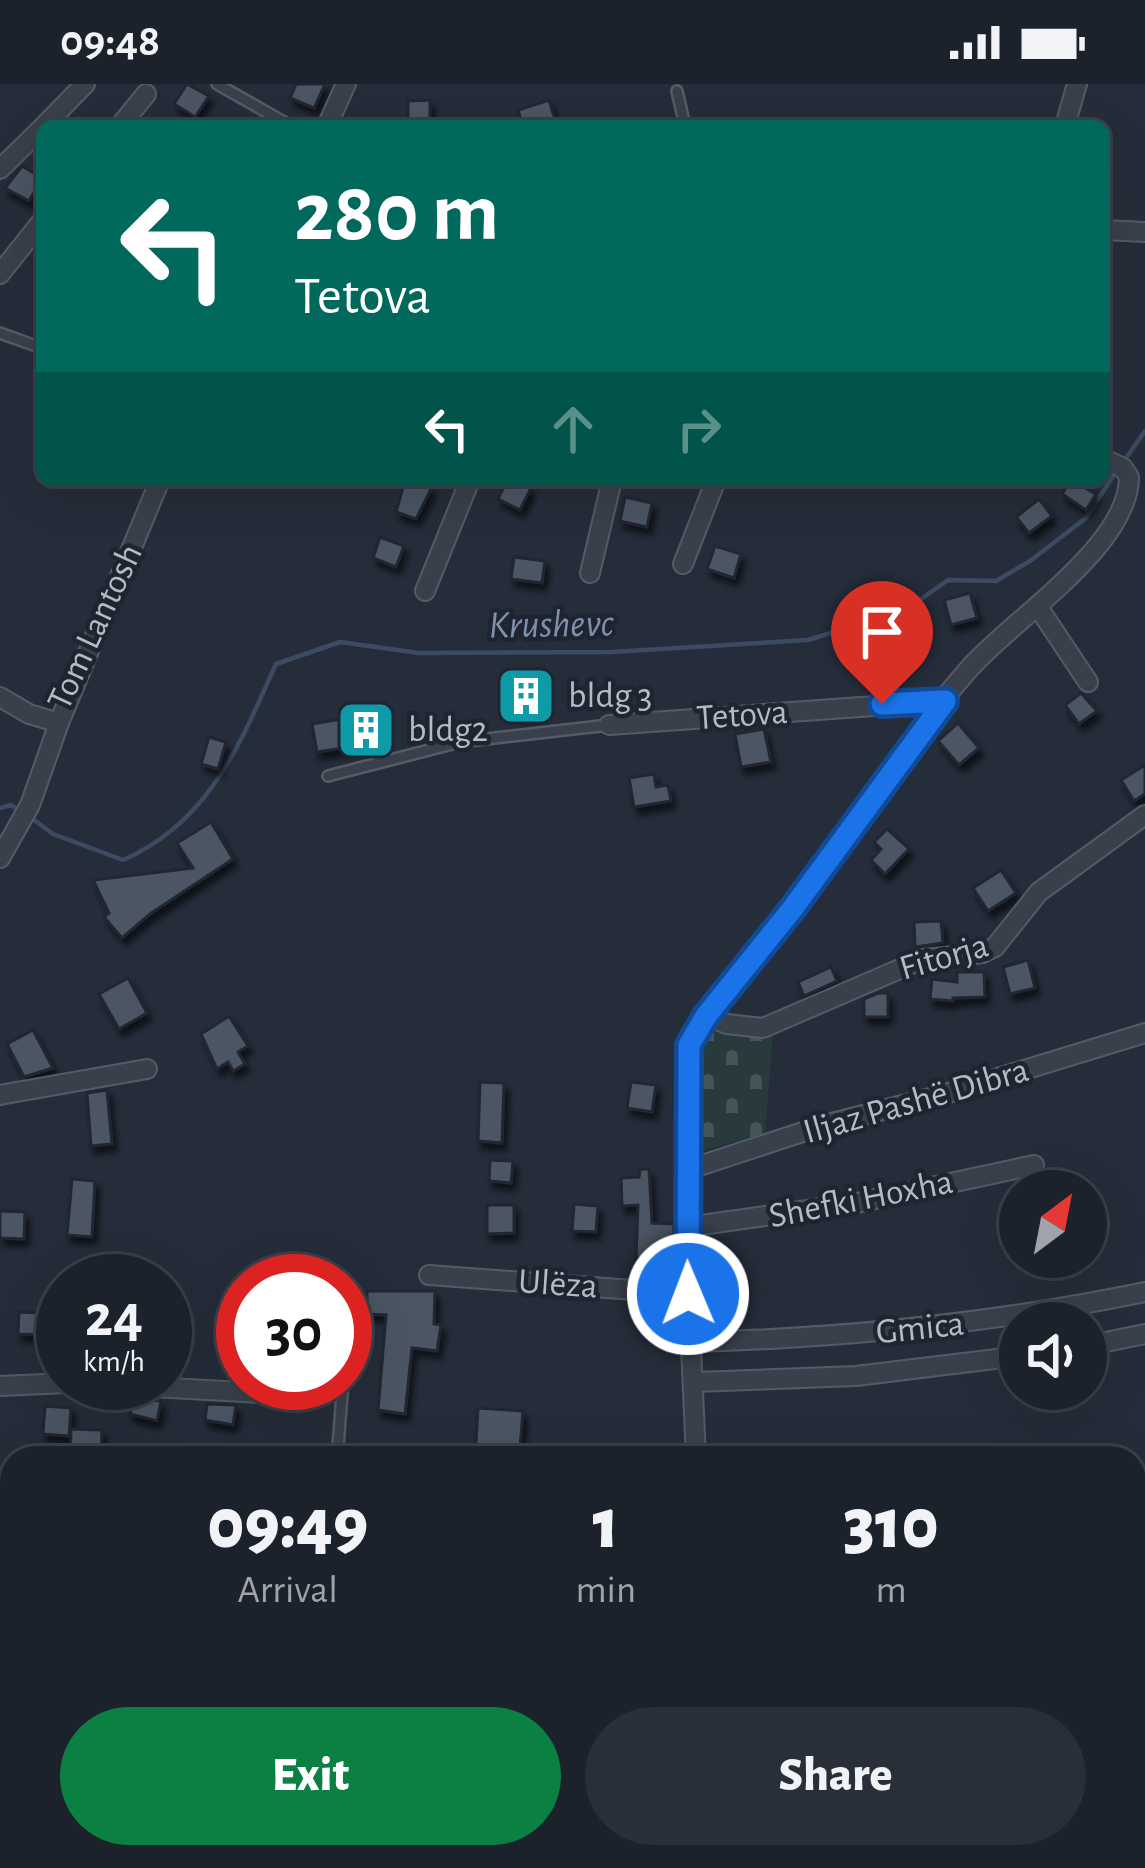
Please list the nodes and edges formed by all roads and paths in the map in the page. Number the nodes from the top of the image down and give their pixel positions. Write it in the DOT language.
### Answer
graph roads {
  1 [pos="85,84"];
  2 [pos="217,84"];
  3 [pos="366,84"];
  4 [pos="1077,84"];
  5 [pos="345,86"];
  6 [pos="677,91"];
  7 [pos="146,94"];
  8 [pos="50,120"];
  9 [pos="126,120"];
  10 [pos="280,120"];
  11 [pos="330,120"];
  12 [pos="684,120"];
  13 [pos="1067,120"];
  14 [pos="36,134"];
  15 [pos="0,170"];
  16 [pos="36,229"];
  17 [pos="1110,230"];
  18 [pos="1145,232"];
  19 [pos="0,274"];
  20 [pos="0,333"];
  21 [pos="36,346"];
  22 [pos="1123,470"];
  23 [pos="158,486"];
  24 [pos="468,486"];
  25 [pos="611,486"];
  26 [pos="714,486"];
  27 [pos="683,564"];
  28 [pos="590,573"];
  29 [pos="425,591"];
  30 [pos="1038,607"];
  31 [pos="1088,682"];
  32 [pos="0,697"];
  33 [pos="945,701"];
  34 [pos="59,723"];
  35 [pos="609,724"];
  36 [pos="328,776"];
  37 [pos="1145,814"];
  38 [pos="0,858"];
  39 [pos="706,1016"];
  40 [pos="1145,1034"];
  41 [pos="147,1069"];
  42 [pos="0,1095"];
  43 [pos="1034,1166"];
  44 [pos="688,1170"];
  45 [pos="687,1227"];
  46 [pos="428,1274"];
  47 [pos="1145,1292"];
  48 [pos="688,1294"];
  49 [pos="1145,1334"];
  50 [pos="693,1342"];
  51 [pos="1107,1342"];
  52 [pos="999,1359"];
  53 [pos="694,1382"];
  54 [pos="36,1384"];
  55 [pos="0,1386"];
  56 [pos="341,1410"];
  57 [pos="338,1446"];
  58 [pos="696,1446"];
  1 -- 8 [label="street"];
  2 -- 10 [label="lane"];
  3 -- 5 [label="street"];
  4 -- 13 [label="street"];
  5 -- 11 [label="street"];
  6 -- 12 [label="lane"];
  7 -- 9 [label="street"];
  14 -- 15 [label="street"];
  16 -- 19 [label="street"];
  17 -- 18 [label="street"];
  20 -- 21 [label="lane"];
  22 -- 30 [label="street"];
  23 -- 34 [label="street, Tom Lantosh"];
  24 -- 29 [label="street"];
  25 -- 28 [label="street"];
  26 -- 27 [label="street"];
  30 -- 31 [label="street"];
  30 -- 33 [label="street"];
  32 -- 34 [label="street, Tom Lantosh"];
  33 -- 35 [label="street, Tetova"];
  33 -- 39 [label="street"];
  34 -- 38 [label="street"];
  35 -- 36 [label="lane, Tetova"];
  37 -- 39 [label="street, Fitorja"];
  39 -- 44 [label="street"];
  40 -- 44 [label="street, Iljaz Pashë Dibra"];
  41 -- 42 [label="street"];
  43 -- 45 [label="street, Shefki Hoxha"];
  44 -- 45 [label="street"];
  45 -- 48 [label="street"];
  46 -- 48 [label="street, Ulëza"];
  47 -- 50 [label="street, Gmica"];
  48 -- 50 [label="street"];
  49 -- 51 [label="street"];
  50 -- 53 [label="street"];
  52 -- 53 [label="street"];
  53 -- 58 [label="street"];
  54 -- 55 [label="street"];
  56 -- 57 [label="lane"];
}
